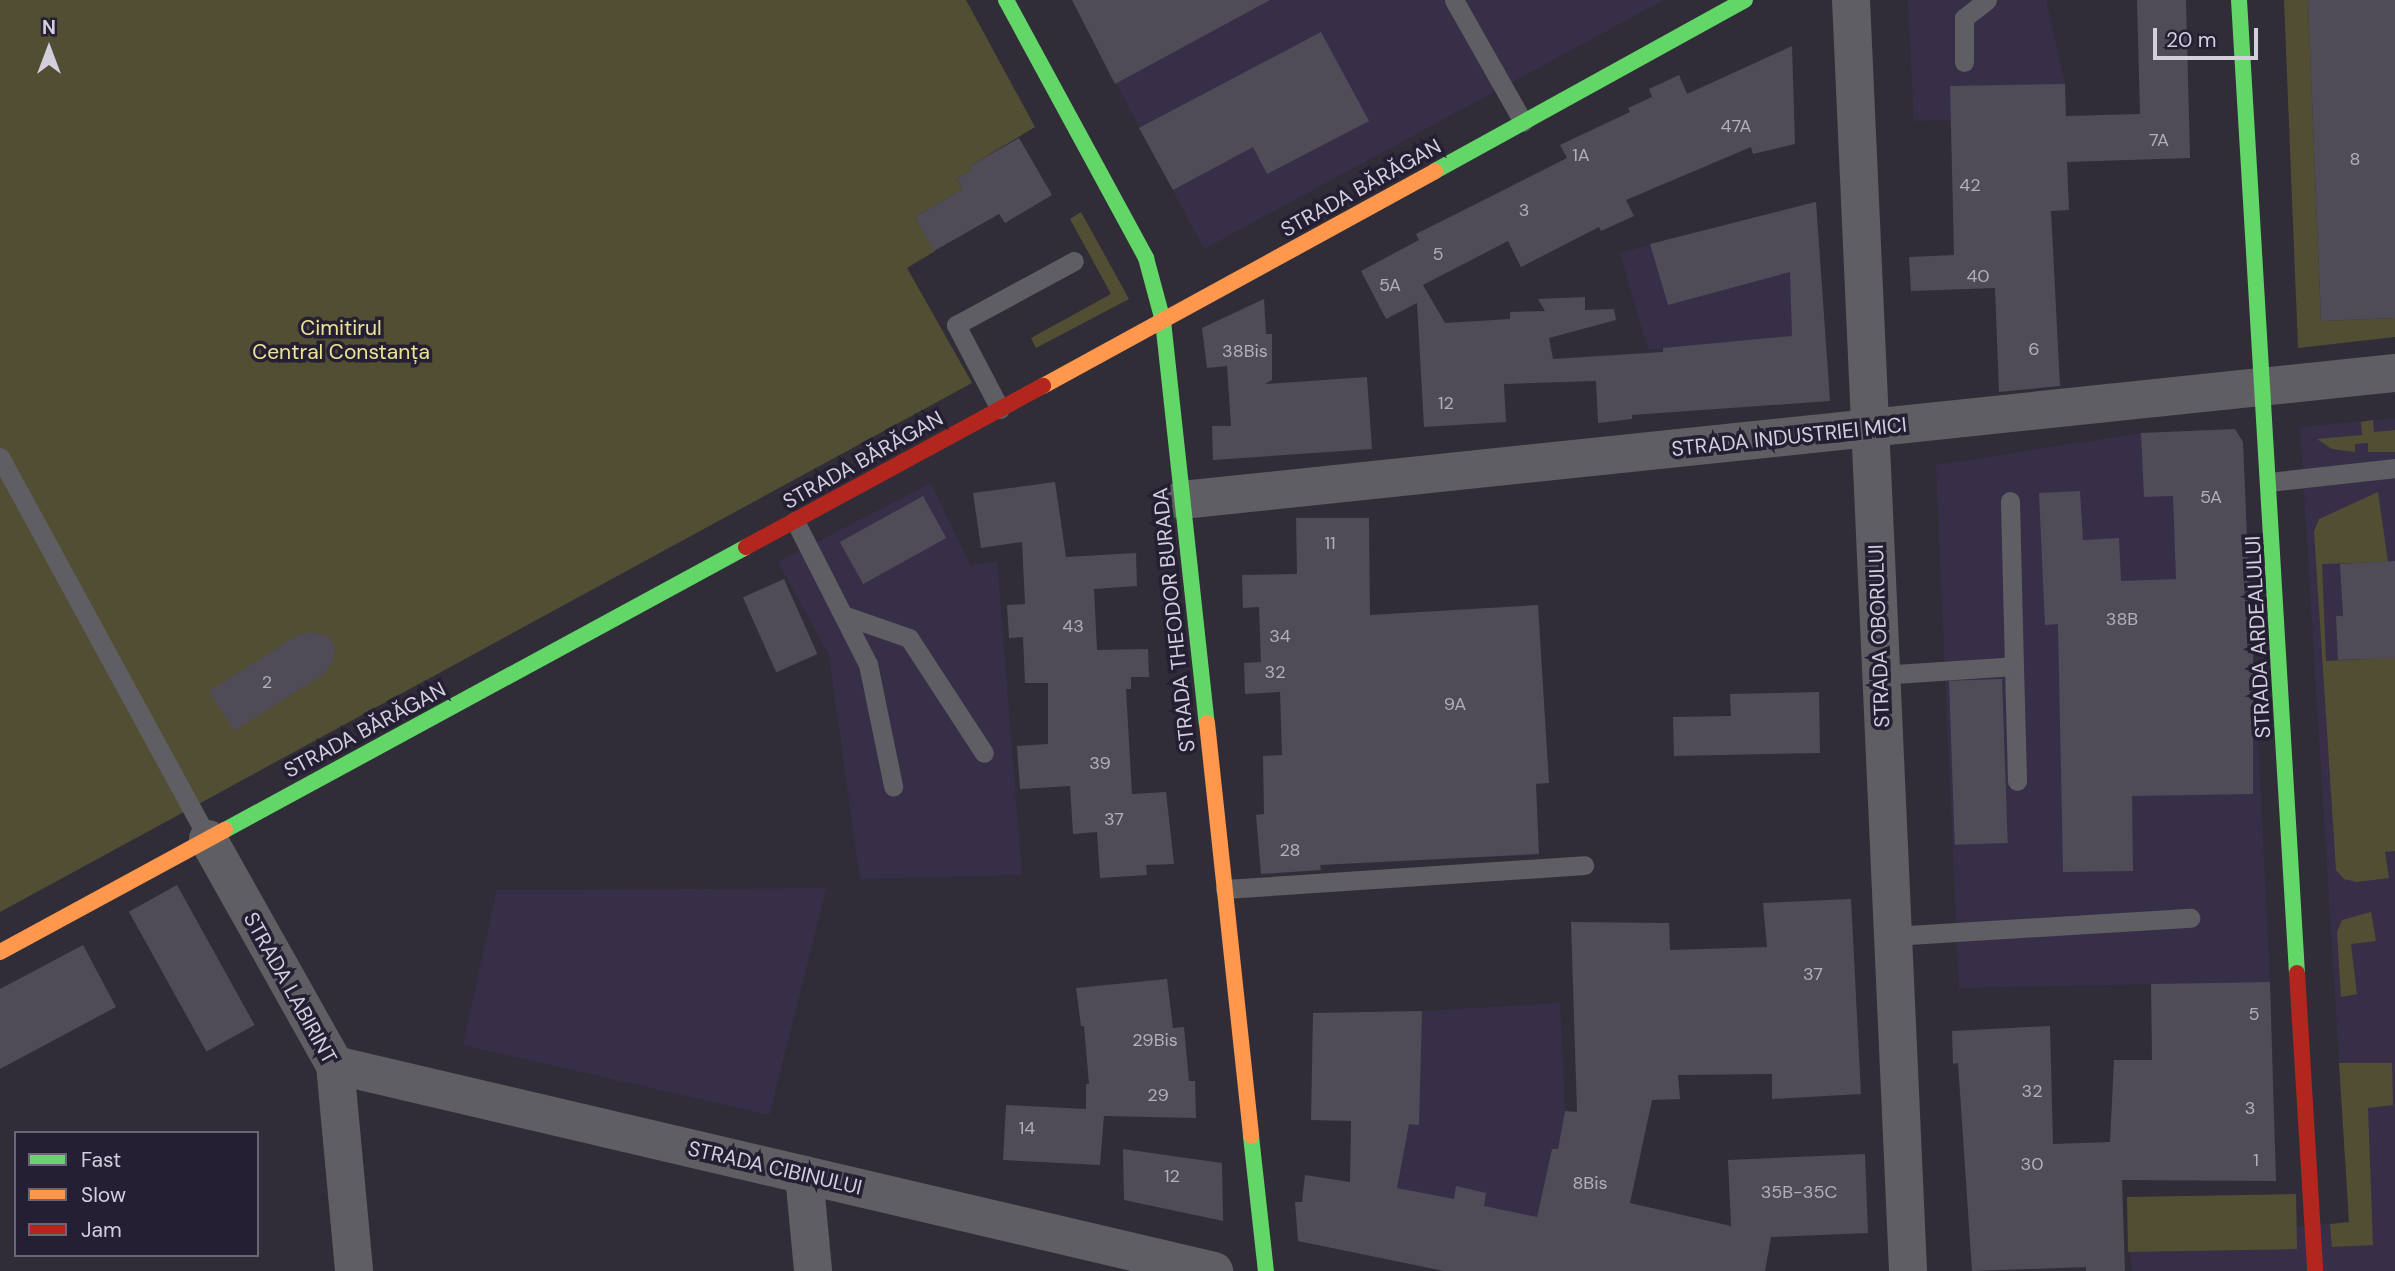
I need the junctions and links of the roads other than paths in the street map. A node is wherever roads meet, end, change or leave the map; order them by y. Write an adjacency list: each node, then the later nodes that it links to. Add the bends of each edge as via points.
1 (1006, 0): 11 (street, STRADA THEODOR BURADA, via 1146,258)
2 (1454, 0): 9 (lane)
3 (1745, 0): 7 (street, STRADA BĂRĂGAN)
4 (1850, 0): 15 (street, STRADA OBORULUI)
5 (1987, 0): 8 (lane, via 1964,18)
6 (2239, 0): 13 (street, STRADA ARDEALULUI)
7 (1720, 6): 9 (street, STRADA BĂRĂGAN)
8 (1964, 62)
9 (1523, 122): 11 (street, STRADA BĂRĂGAN)
10 (1074, 261): 14 (lane, via 956,325)
11 (1163, 321): 14 (street, STRADA BĂRĂGAN); 19 (street, STRADA THEODOR BURADA)
12 (2395, 373): 13 (street, STRADA INDUSTRIEI MICI)
13 (2263, 386): 15 (street, STRADA INDUSTRIEI MICI); 18 (street, STRADA ARDEALULUI)
14 (1000, 409): 21 (street, STRADA BĂRĂGAN)
15 (1871, 428): 19 (street, STRADA INDUSTRIEI MICI); 24 (street, STRADA OBORULUI)
16 (0, 457): 28 (lane)
17 (2395, 468): 18 (lane)
18 (2269, 482): 41 (street, STRADA ARDEALULUI)
19 (1182, 500): 30 (street, STRADA THEODOR BURADA)
20 (2010, 501): 23 (lane)
21 (795, 521): 22 (lane); 28 (street, STRADA BĂRĂGAN)
22 (843, 615): 25 (lane, via 909,638); 27 (lane, via 868,664)
23 (2014, 666): 24 (lane); 26 (lane)
24 (1880, 674): 32 (street, STRADA OBORULUI)
25 (984, 752)
26 (2017, 781)
27 (893, 786)
28 (208, 839): 33 (street, STRADA BĂRĂGAN); 34 (street, STRADA LABIRINT)
29 (1584, 865): 30 (lane)
30 (1225, 889): 39 (street, STRADA THEODOR BURADA)
31 (2190, 918): 32 (lane)
32 (1892, 936): 40 (street, STRADA OBORULUI)
33 (0, 952)
34 (335, 1065): 35 (street, STRADA CIBINULUI); 36 (street, STRADA LABIRINT)
35 (804, 1175): 37 (street); 38 (street, STRADA CIBINULUI)
36 (354, 1271)
37 (813, 1271)
38 (1214, 1271)
39 (1266, 1271)
40 (1908, 1271)
41 (2315, 1271)

